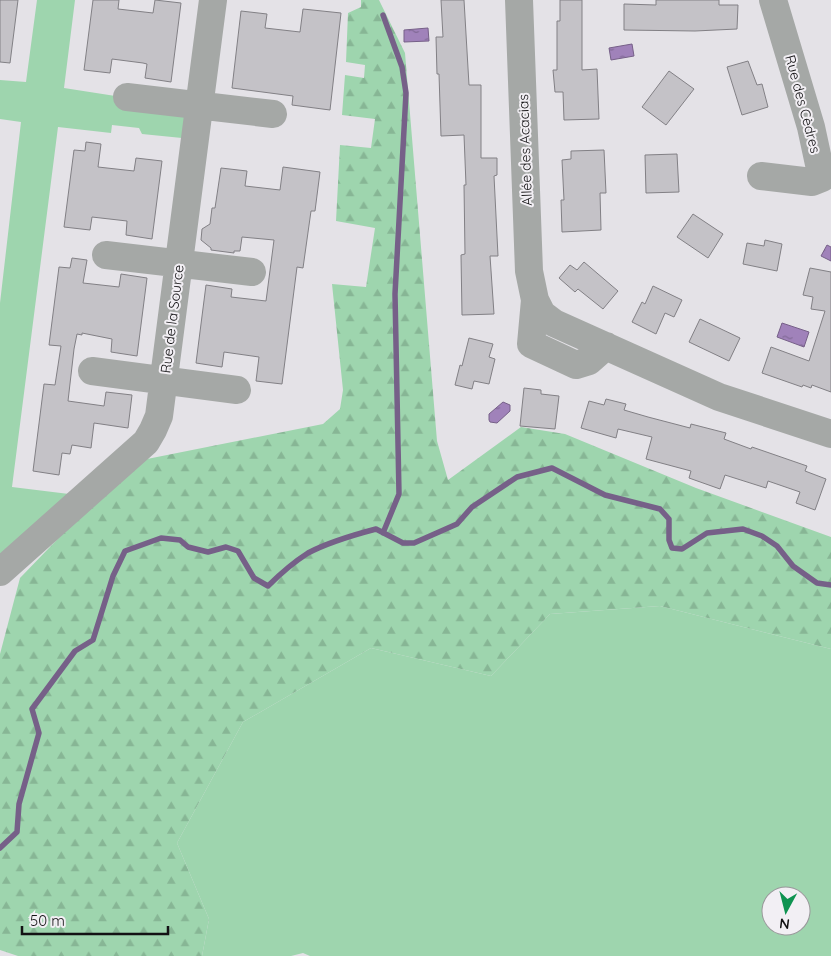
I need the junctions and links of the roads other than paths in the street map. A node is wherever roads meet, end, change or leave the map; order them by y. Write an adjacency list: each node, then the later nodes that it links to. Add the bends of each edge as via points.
1 (212, 0): 5 (street, Rue de la Source)
2 (519, 0): 14 (street, Allée des Acacias, via 529,270 535,300 542,314 554,323 719,397)
3 (773, 0): 7 (street, Rue des Cèdres, via 811,127 822,178 812,182)
4 (127, 97): 5 (street)
5 (198, 106): 6 (street); 9 (street, Rue de la Source)
6 (273, 114)
7 (761, 176)
8 (106, 255): 9 (street)
9 (179, 263): 10 (street); 12 (street, Rue de la Source)
10 (252, 272)
11 (92, 371): 12 (street)
12 (164, 381): 13 (street); 15 (street, Rue de la Source, via 159,416 146,442)
13 (237, 390)
14 (831, 434)
15 (0, 572)

